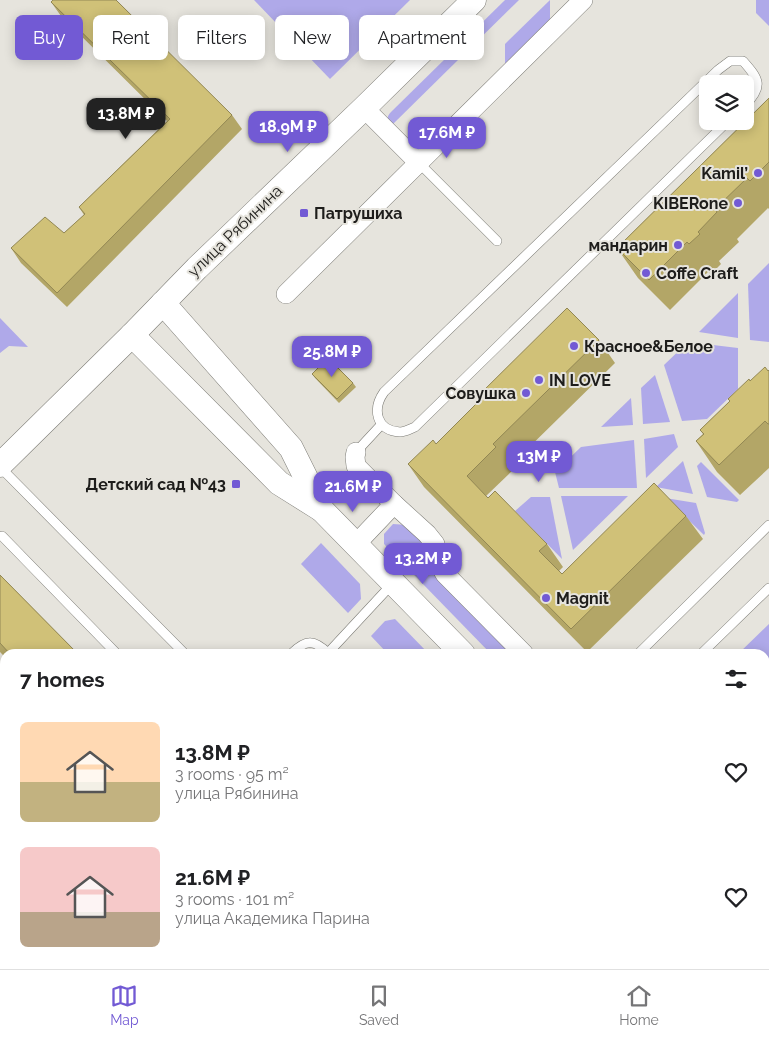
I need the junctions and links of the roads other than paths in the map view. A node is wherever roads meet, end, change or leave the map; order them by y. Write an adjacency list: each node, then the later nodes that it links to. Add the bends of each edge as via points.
1 (474, 0): 6 (street, улица Рябинина)
2 (583, 0): 8 (street)
3 (712, 75): 5 (lane, via 730,61 743,61 756,76)
4 (699, 88): 13 (lane, via 384,392 376,411)
5 (754, 93)
6 (364, 108): 8 (street); 11 (street, улица Рябинина)
7 (719, 130): 13 (lane, via 415,427 402,432)
8 (419, 163): 9 (lane); 10 (street)
9 (497, 241)
10 (286, 294)
11 (163, 303): 12 (street, улица Рябинина); 17 (street, via 291,448)
12 (132, 335): 15 (street, улица Рябинина); 17 (street, via 279,482)
13 (382, 425): 14 (lane)
14 (356, 452): 16 (street, via 356,466)
15 (0, 466): 24 (lane)
16 (394, 504): 20 (street); 29 (street, via 435,544 445,574)
17 (322, 510): 20 (street)
18 (769, 525): 30 (lane)
19 (2, 536): 23 (lane)
20 (356, 544): 21 (street)
21 (394, 582): 27 (lane); 28 (street)
22 (769, 588): 31 (lane)
23 (112, 649)
24 (180, 649)
25 (297, 649): 26 (lane, via 312,642)
26 (324, 649)
27 (333, 649)
28 (459, 649)
29 (519, 649)
30 (643, 649)
31 (706, 649)

